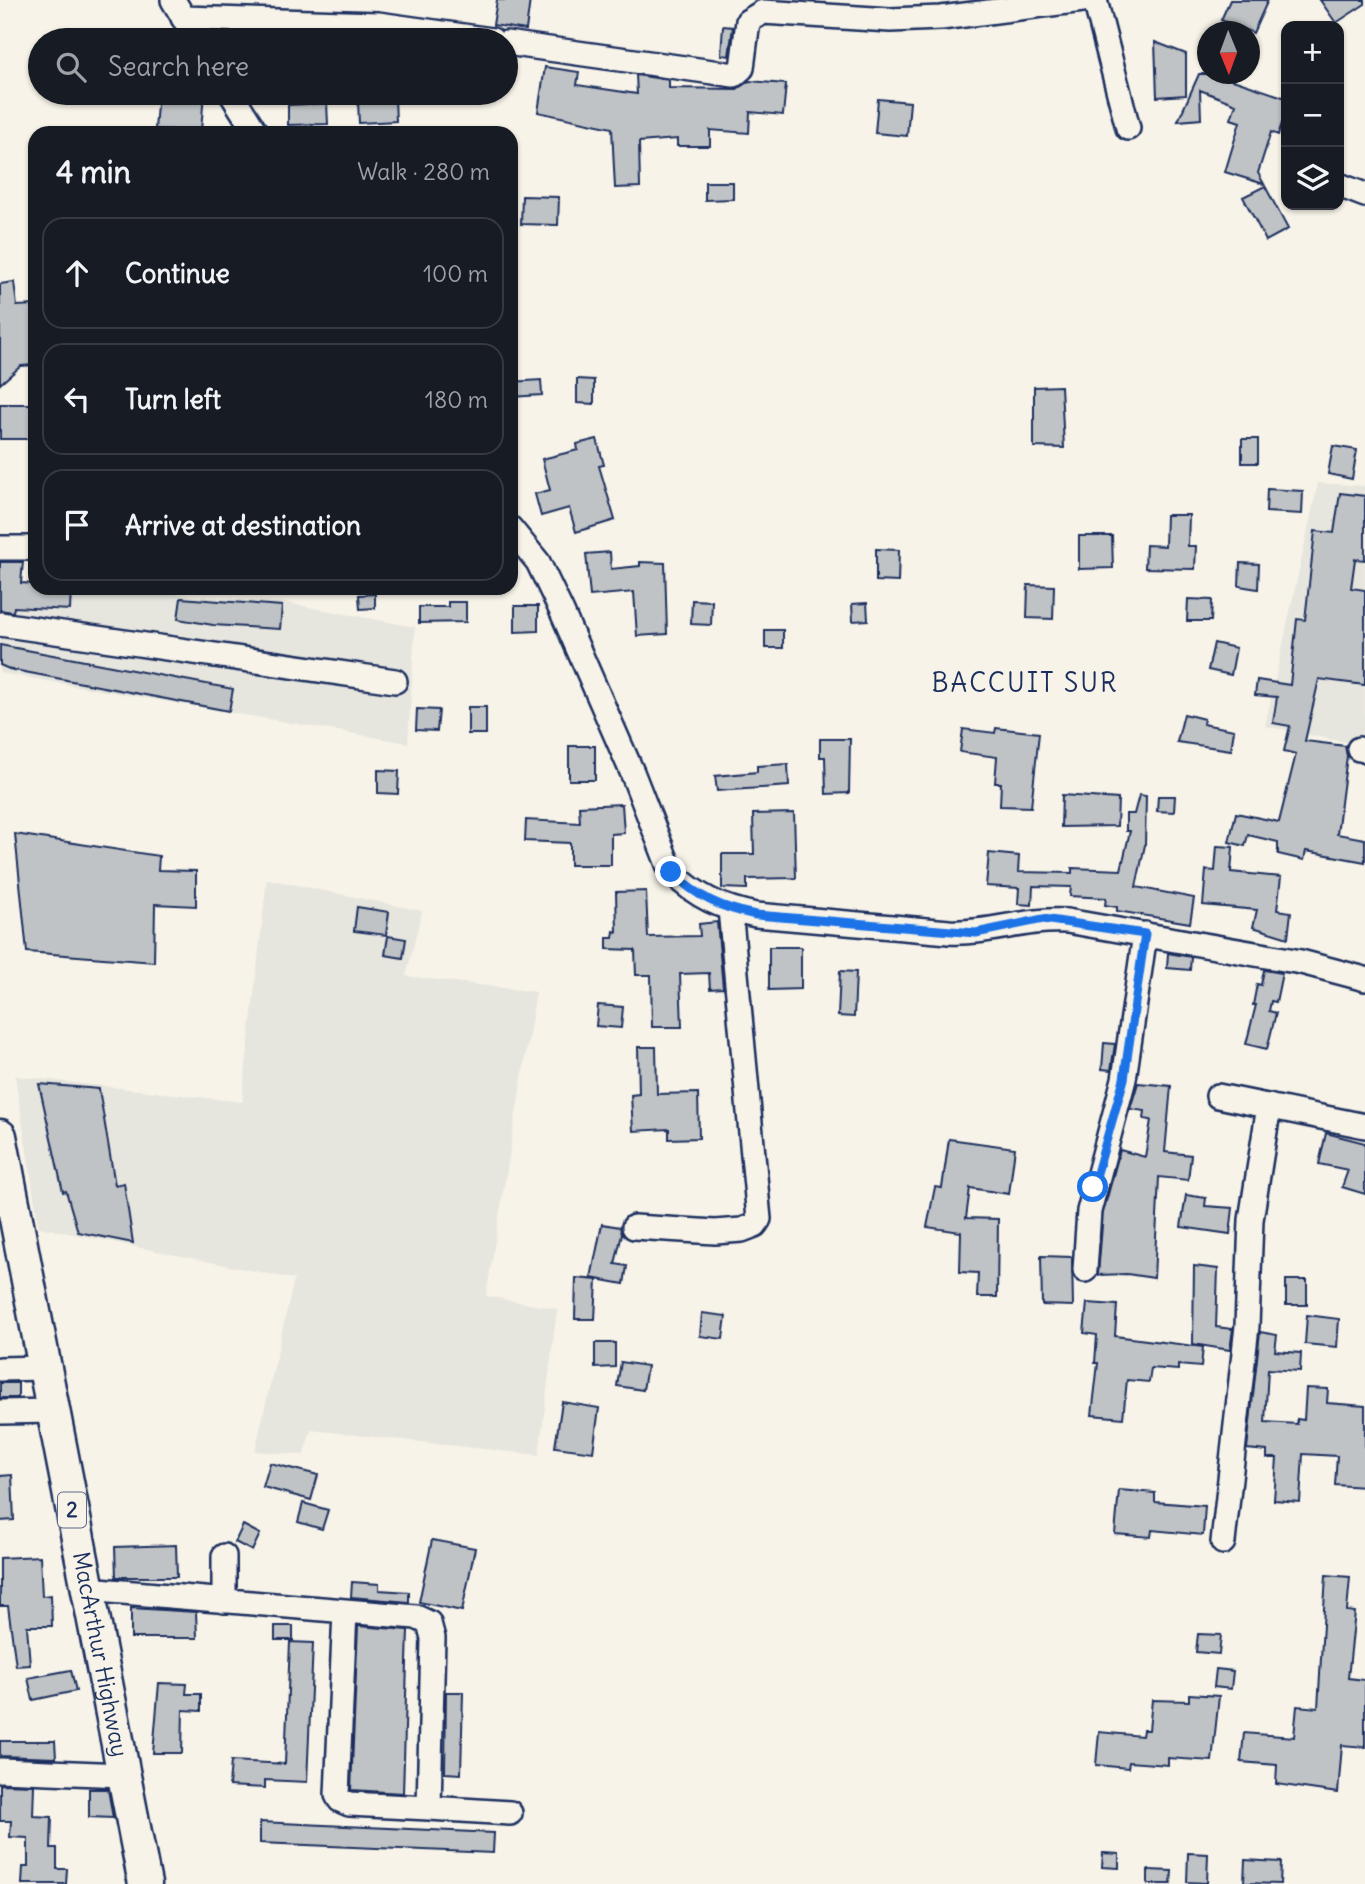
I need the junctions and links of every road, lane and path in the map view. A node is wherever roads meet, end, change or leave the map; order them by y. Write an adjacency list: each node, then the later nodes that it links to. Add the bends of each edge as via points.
1 (1083, 0): 6 (street, via 890,20 762,12 748,21 742,68 734,75)
2 (1095, 0): 9 (street)
3 (178, 9): 4 (street); 5 (street)
4 (190, 28)
5 (406, 28)
6 (518, 45)
7 (238, 105): 8 (street)
8 (251, 126)
9 (1128, 128)
10 (1344, 187): 11 (street)
11 (1365, 195)
12 (518, 538): 17 (street, via 538,562 562,612 671,872 692,892)
13 (0, 548): 14 (street)
14 (28, 548)
15 (0, 624): 16 (street)
16 (395, 681)
17 (730, 909): 18 (street, via 949,932 976,933 1043,919); 24 (street, via 759,1219 755,1226 733,1231)
18 (1145, 934): 19 (street, via 1301,962); 25 (street, via 1122,1092 1091,1199)
19 (1365, 979)
20 (1218, 1096): 21 (street)
21 (1269, 1106): 22 (street); 30 (street, via 1251,1220 1247,1326)
22 (1365, 1126)
23 (0, 1136): 26 (highway, MacArthur Highway / 2)
24 (634, 1227)
25 (1085, 1270)
26 (44, 1368): 27 (street); 28 (highway, MacArthur Highway / 2)
27 (0, 1369)
28 (52, 1411): 29 (street); 32 (highway, MacArthur Highway / 2)
29 (0, 1412)
30 (1223, 1542)
31 (224, 1556): 33 (street)
32 (88, 1588): 33 (street); 36 (highway, MacArthur Highway / 2)
33 (224, 1601): 34 (street)
34 (345, 1611): 37 (street, via 416,1617 432,1629); 37 (street, via 337,1795 349,1804)
35 (0, 1770): 36 (street)
36 (123, 1775): 39 (highway, MacArthur Highway / 2)
37 (429, 1808): 38 (street)
38 (510, 1813)
39 (145, 1884)

